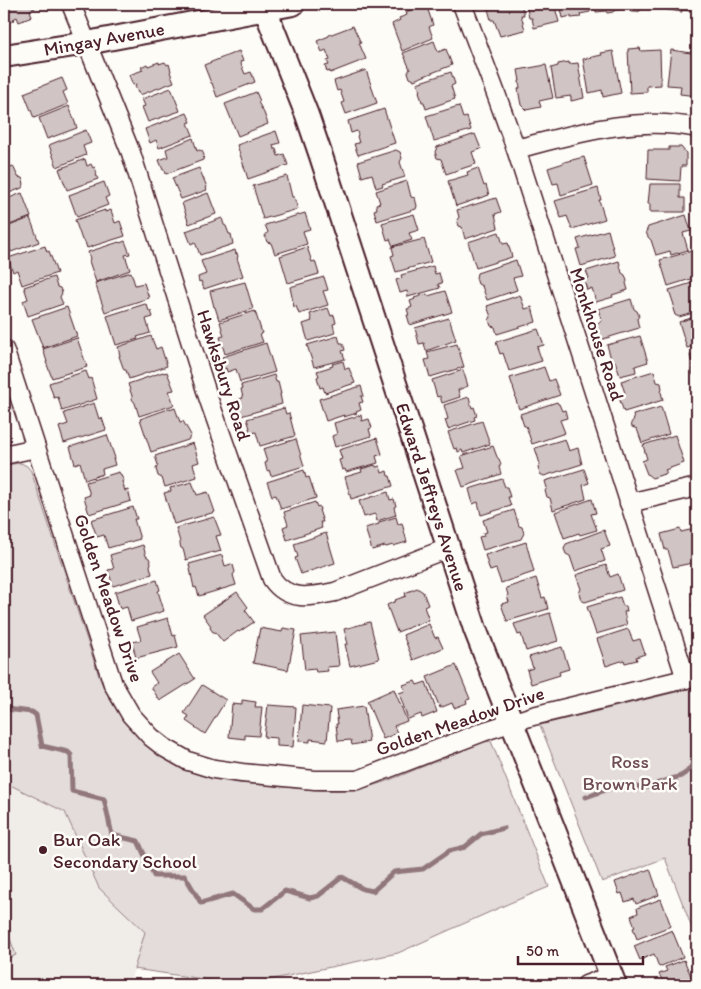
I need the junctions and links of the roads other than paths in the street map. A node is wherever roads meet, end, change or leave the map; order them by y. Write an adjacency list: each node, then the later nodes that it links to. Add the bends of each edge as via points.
1 (71, 4): 5 (street, Hawksbury Road)
2 (293, 4): 4 (street, Mingay Avenue)
3 (462, 4): 8 (street, Monkhouse Road)
4 (264, 7): 5 (street, Mingay Avenue); 14 (street, Edward Jeffreys Avenue, via 321,156)
5 (87, 44): 6 (street, Mingay Avenue); 14 (street, Hawksbury Road, via 131,154 209,400 272,580 278,588 298,596 327,594)
6 (4, 56)
7 (697, 128): 8 (street, via 647,123 624,125)
8 (516, 149): 13 (street, Monkhouse Road)
9 (4, 349): 10 (street, Golden Meadow Drive)
10 (36, 448): 11 (street); 16 (street, Golden Meadow Drive, via 113,684 131,715 165,748 188,761 214,769 314,780 358,780)
11 (4, 455)
12 (697, 487): 13 (street)
13 (629, 503): 15 (street, Monkhouse Road)
14 (448, 548): 16 (street, Edward Jeffreys Avenue)
15 (692, 678): 16 (street, Golden Meadow Drive)
16 (511, 723): 17 (street, Edward Jeffreys Avenue)
17 (613, 980): 18 (street)
18 (586, 985)

